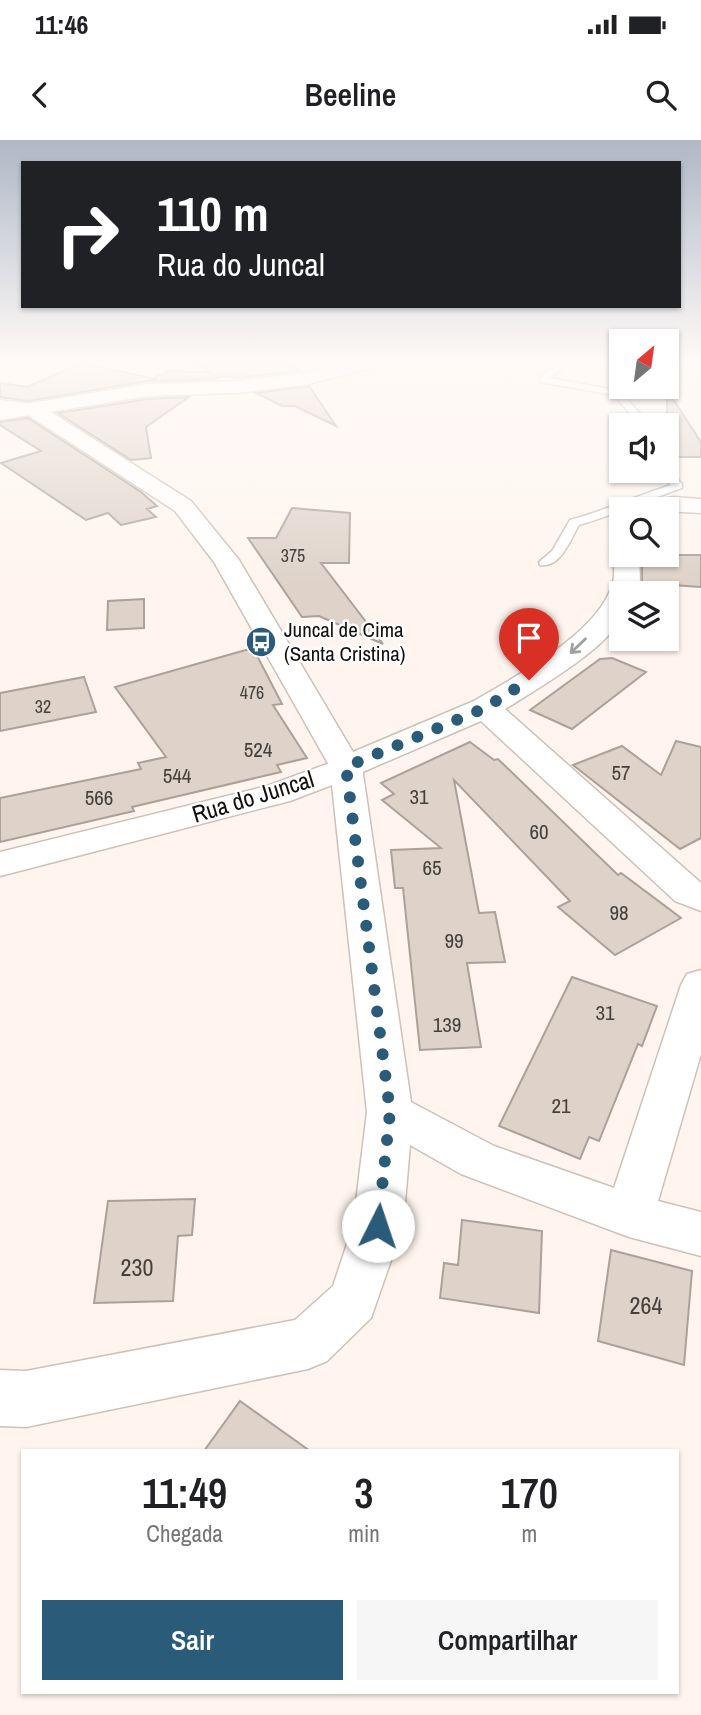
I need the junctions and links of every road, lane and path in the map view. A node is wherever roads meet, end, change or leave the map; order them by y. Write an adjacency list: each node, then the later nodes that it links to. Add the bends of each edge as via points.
1 (74, 436): 8 (street, via 183,506 226,561)
2 (675, 483): 5 (lane, via 678,486 574,523)
3 (679, 505): 4 (street)
4 (701, 506)
5 (545, 562)
6 (609, 614): 7 (street, Rua do Juncal, one-way to 7, via 573,652)
7 (485, 708): 8 (street, Rua do Juncal); 10 (street, via 688,892)
8 (346, 767): 9 (street, Rua do Juncal, via 278,794); 12 (street)
9 (0, 864)
10 (701, 898)
11 (701, 985): 13 (street)
12 (390, 1112): 13 (street, via 478,1160); 15 (street, via 378,1226 353,1301 308,1343 26,1399)
13 (629, 1215): 14 (street)
14 (701, 1234)
15 (0, 1398)

